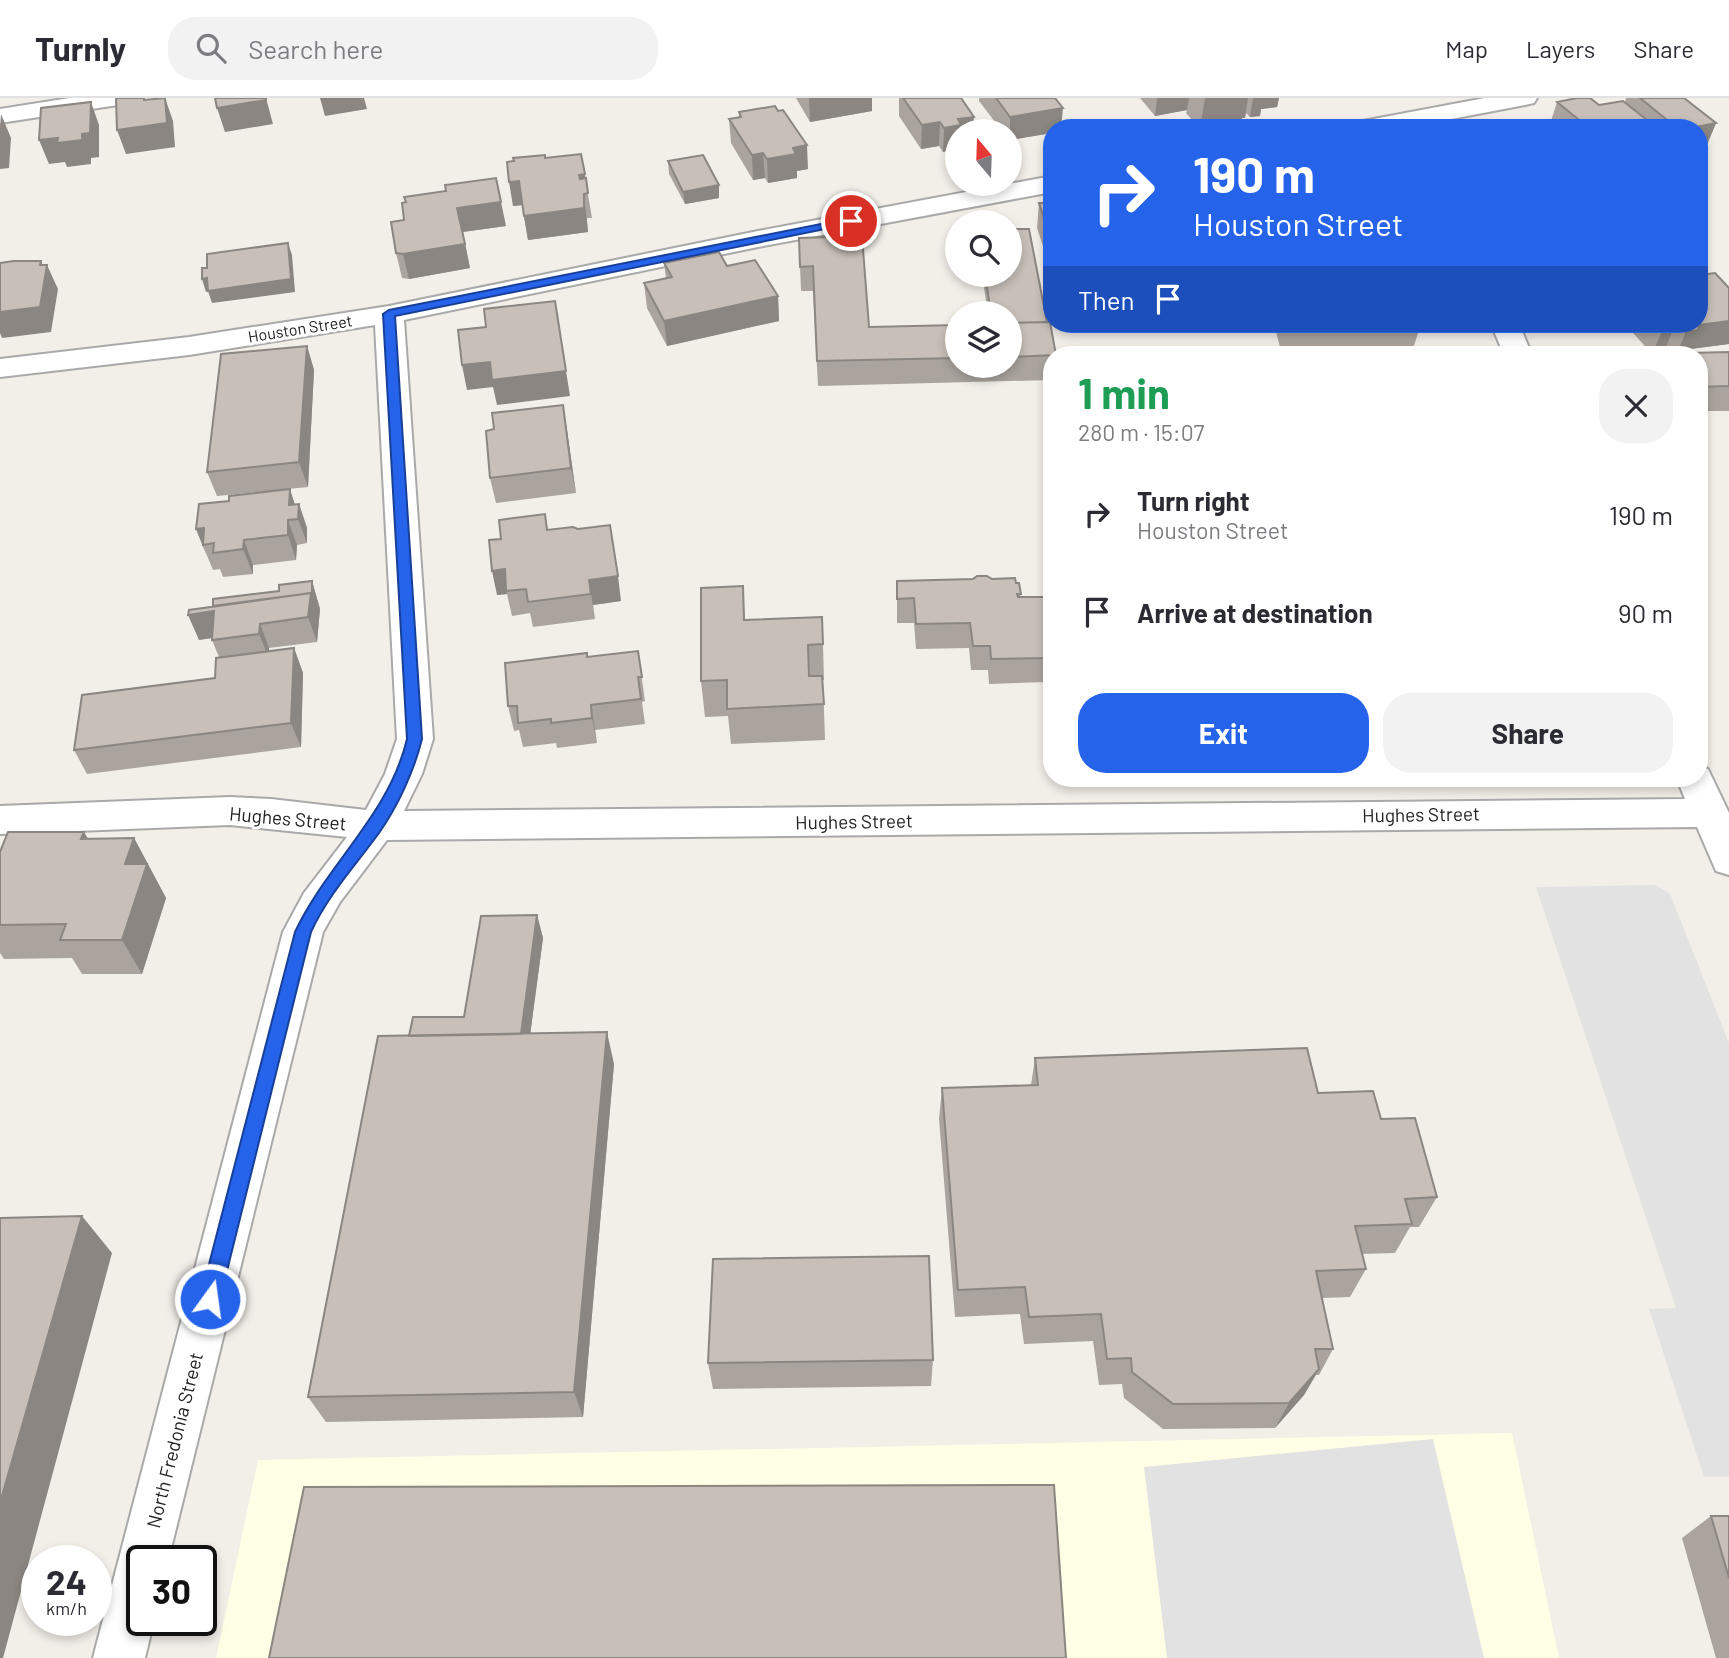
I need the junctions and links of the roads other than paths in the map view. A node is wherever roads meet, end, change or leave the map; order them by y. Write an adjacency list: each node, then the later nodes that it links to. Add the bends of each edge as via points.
1 (118, 98): 4 (street)
2 (1394, 98): 6 (street)
3 (1525, 98): 7 (street)
4 (46, 104): 5 (street)
5 (0, 116)
6 (1412, 119)
7 (1433, 119)
8 (1043, 186): 9 (street, Houston Street)
9 (389, 314): 10 (street, Houston Street, via 203,344); 14 (street, North Fredonia Street, via 415,739 409,763)
10 (0, 368)
11 (1699, 787): 12 (street)
12 (1710, 813): 14 (street, Hughes Street); 15 (street)
13 (0, 820): 14 (street, Hughes Street, via 230,811)
14 (376, 826): 16 (street, North Fredonia Street, via 316,904 303,932)
15 (1729, 860)
16 (147, 1545)
17 (126, 1630): 18 (street)
18 (119, 1658)

